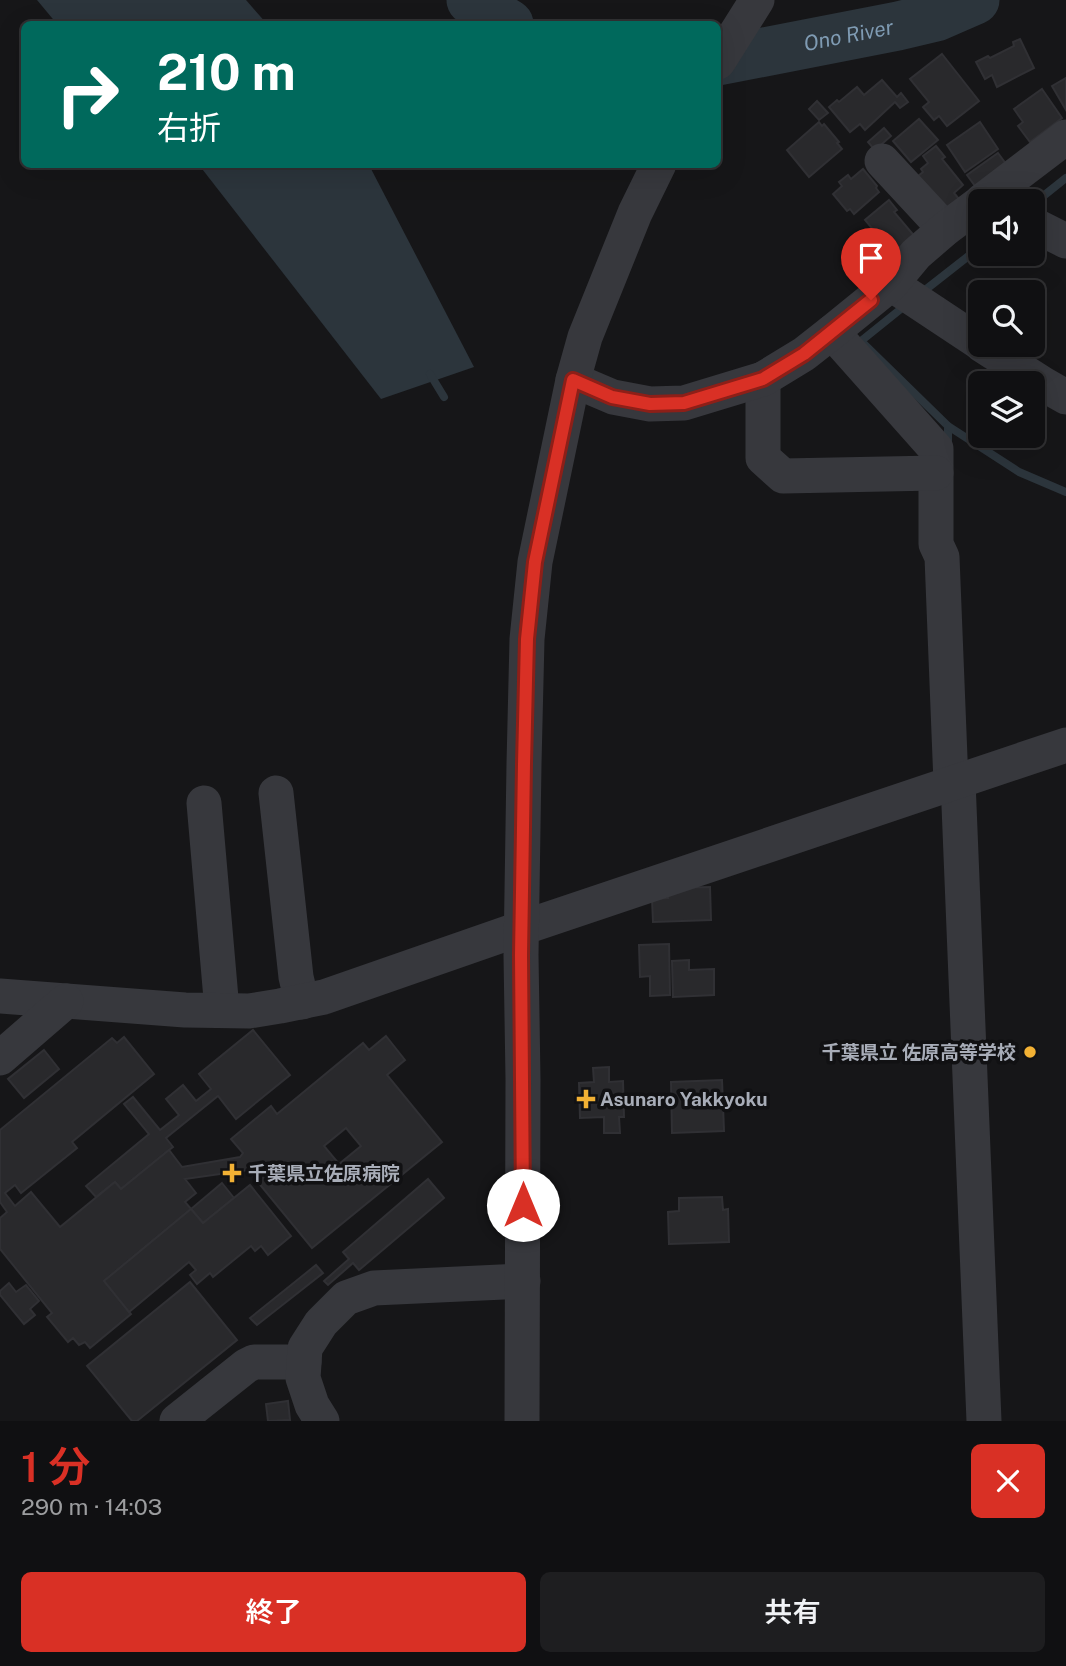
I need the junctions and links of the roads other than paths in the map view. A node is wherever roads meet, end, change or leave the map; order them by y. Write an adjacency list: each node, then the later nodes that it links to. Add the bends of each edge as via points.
1 (754, 5): 2 (street)
2 (721, 57)
3 (1066, 136): 6 (street)
4 (882, 161): 8 (street)
5 (657, 168): 16 (street, via 601,294)
6 (998, 189)
7 (968, 212): 8 (street)
8 (945, 229): 11 (street)
9 (1045, 231): 10 (street)
10 (1066, 242)
11 (891, 284): 12 (street); 13 (street)
12 (832, 332): 15 (street); 18 (street, via 936,449)
13 (968, 335)
14 (1001, 357): 17 (street)
15 (763, 379): 16 (street, via 684,403 650,404 612,397); 18 (street, via 763,458 783,476)
16 (573, 380): 23 (street, via 535,562 527,639)
17 (1066, 397)
18 (936, 473): 20 (street, via 936,544 942,557)
19 (1066, 745): 20 (street)
20 (959, 780): 23 (street); 34 (street)
21 (276, 793): 26 (street)
22 (204, 803): 27 (street)
23 (522, 928): 26 (street); 29 (street)
24 (0, 996): 25 (street)
25 (66, 1001): 27 (street); 28 (street)
26 (302, 1002): 27 (street, via 249,1011)
27 (222, 1010)
28 (0, 1058)
29 (523, 1281): 30 (street, via 374,1288 346,1298 321,1323 305,1348); 33 (street)
30 (304, 1362): 31 (street, via 254,1362); 32 (street, via 303,1378)
31 (177, 1421)
32 (322, 1421)
33 (523, 1421)
34 (984, 1421)

